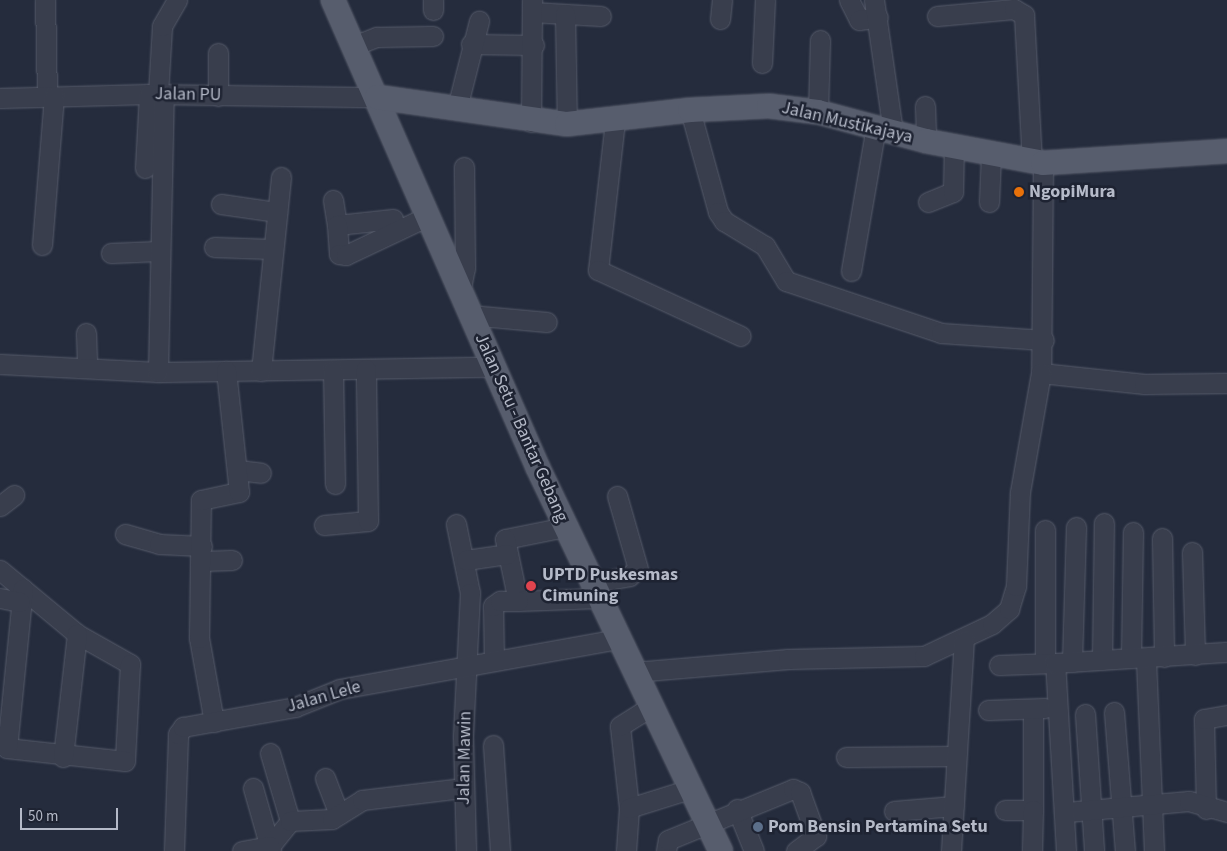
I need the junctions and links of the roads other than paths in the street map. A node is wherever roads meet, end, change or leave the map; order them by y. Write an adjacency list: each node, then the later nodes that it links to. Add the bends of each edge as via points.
1 (45, 0): 22 (street)
2 (177, 0): 21 (street, via 162,26)
3 (334, 0): 18 (main road, Jalan Setu - Bantar Gebang)
4 (722, 0): 12 (street)
5 (765, 0): 20 (street)
6 (849, 0): 8 (street, via 859,20)
7 (532, 6): 9 (street); 17 (street)
8 (876, 9): 33 (street)
9 (565, 14): 10 (street); 32 (street)
10 (601, 16)
11 (937, 16): 38 (street, via 1014,9 1024,15)
12 (720, 19)
13 (479, 21): 16 (street)
14 (434, 36): 18 (street, via 377,37)
15 (820, 40): 29 (street)
16 (471, 44): 17 (street); 27 (street)
17 (534, 45): 31 (street)
18 (353, 46): 24 (main road, Jalan Setu - Bantar Gebang)
19 (218, 53): 23 (street)
20 (762, 63)
21 (157, 94): 22 (street, Jalan PU); 23 (street, Jalan PU); 40 (street); 52 (street)
22 (51, 96): 25 (street, Jalan PU); 50 (street)
23 (218, 96): 24 (street, Jalan PU)
24 (377, 97): 27 (main road, Jalan Mustikajaya); 47 (main road, Jalan Setu - Bantar Gebang)
25 (0, 98)
26 (925, 106): 34 (street)
27 (457, 108): 31 (main road, Jalan Mustikajaya)
28 (690, 110): 29 (main road, Jalan Mustikajaya, via 770,106); 30 (main road, Jalan Mustikajaya); 61 (street, via 720,217 765,246 786,281 940,333)
29 (818, 112): 33 (main road, Jalan Mustikajaya)
30 (615, 121): 32 (main road, Jalan Mustikajaya); 60 (street, via 598,270)
31 (531, 122): 32 (main road, Jalan Mustikajaya)
32 (567, 124)
33 (884, 130): 34 (main road, Jalan Mustikajaya); 55 (street)
34 (926, 140): 35 (main road, Jalan Mustikajaya)
35 (954, 146): 37 (main road, Jalan Mustikajaya); 43 (street, via 953,192)
36 (1227, 151): 38 (main road, Jalan Mustikajaya)
37 (991, 154): 38 (main road, Jalan Mustikajaya); 44 (street)
38 (1037, 162): 61 (street)
39 (464, 167): 56 (street, via 465,268)
40 (145, 168)
41 (281, 177): 46 (street)
42 (333, 200): 49 (street)
43 (928, 202)
44 (989, 202)
45 (221, 204): 46 (street)
46 (277, 212): 53 (street)
47 (426, 217): 49 (street, via 342,256); 56 (main road, Jalan Setu - Bantar Gebang)
48 (393, 219): 49 (street)
49 (337, 225)
50 (42, 246)
51 (214, 247): 53 (street)
52 (159, 250): 54 (street); 69 (street)
53 (272, 250): 68 (street)
54 (111, 253)
55 (851, 271)
56 (460, 293): 57 (main road, Jalan Setu - Bantar Gebang)
57 (470, 315): 58 (street); 63 (main road, Jalan Setu - Bantar Gebang)
58 (547, 322)
59 (86, 333): 64 (street)
60 (742, 336)
61 (1044, 340): 70 (street)
62 (0, 364): 64 (street)
63 (493, 367): 65 (street); 79 (main road, Jalan Setu - Bantar Gebang)
64 (87, 368): 69 (street)
65 (366, 369): 66 (street); 78 (street, via 368,521)
66 (333, 370): 68 (street); 74 (street)
67 (226, 371): 68 (street); 69 (street); 72 (street)
68 (261, 371)
69 (158, 372)
70 (1041, 373): 71 (street, via 1144,384); 97 (street, via 1020,492 1013,601 1003,616)
71 (1227, 383)
72 (238, 470): 73 (street); 86 (street, via 238,494 201,500)
73 (261, 473)
74 (335, 484)
75 (617, 496): 91 (street, via 638,569)
76 (1104, 523): 101 (street)
77 (456, 524): 89 (street, Jalan Mawin)
78 (324, 526)
79 (565, 527): 87 (street, via 508,536 504,542); 91 (main road, Jalan Setu - Bantar Gebang)
80 (1076, 527): 103 (street)
81 (1045, 530): 103 (street)
82 (1133, 532): 100 (street)
83 (126, 534): 86 (street)
84 (1162, 538): 100 (street)
85 (1192, 552): 99 (street)
86 (202, 553): 88 (street); 115 (street, via 199,638)
87 (507, 554): 89 (street); 94 (street)
88 (232, 560)
89 (466, 560): 104 (street, Jalan Mawin)
90 (0, 570): 92 (street)
91 (595, 591): 94 (street); 96 (main road, Jalan Setu - Bantar Gebang)
92 (21, 595): 93 (street); 95 (street); 107 (street)
93 (0, 598)
94 (518, 601): 102 (street, via 500,601 493,606)
95 (76, 634): 118 (street); 118 (street, via 130,664 125,761)
96 (618, 639): 102 (street, Jalan Lele); 106 (main road, Jalan Setu - Bantar Gebang)
97 (964, 640): 106 (street, via 924,656 788,658); 119 (street)
98 (1227, 652): 99 (street)
99 (1195, 656): 100 (street)
100 (1147, 658): 101 (street); 125 (street)
101 (1102, 660): 103 (street)
102 (494, 661): 104 (street, Jalan Lele)
103 (1058, 663): 105 (street); 108 (street)
104 (469, 665): 115 (street, Jalan Lele, via 340,689 295,706); 123 (street, Jalan Mawin)
105 (999, 665)
106 (634, 672): 109 (main road, Jalan Setu - Bantar Gebang)
107 (5, 674): 118 (street, via 7,748)
108 (1058, 706): 110 (street); 135 (street)
109 (651, 707): 124 (main road, Jalan Setu - Bantar Gebang); 129 (street, via 620,726)
110 (1033, 709): 111 (street); 133 (street)
111 (988, 710)
112 (1114, 712): 127 (street)
113 (1085, 714): 128 (street)
114 (1227, 715): 131 (street, via 1204,719)
115 (214, 722): 141 (street, Jalan Lele, via 183,727 178,734)
116 (492, 745): 144 (street)
117 (270, 753): 138 (street)
118 (63, 756)
119 (956, 756): 120 (street); 126 (street)
120 (846, 757)
121 (325, 778): 137 (street)
122 (253, 788): 140 (street)
123 (463, 788): 137 (street, via 362,800); 143 (street, Jalan Mawin)
124 (693, 788): 129 (street); 139 (main road, Jalan Setu - Bantar Gebang)
125 (1153, 804): 127 (street); 131 (street, via 1188,801); 155 (street)
126 (954, 806): 134 (street); 150 (street)
127 (1123, 806): 128 (street); 154 (street)
128 (1094, 807): 135 (street); 153 (street)
129 (629, 808): 145 (street)
130 (737, 809): 139 (street); 148 (street); 149 (street, via 788,790 800,792 816,836)
131 (1206, 809): 136 (street)
132 (1005, 810): 133 (street)
133 (1033, 810): 151 (street)
134 (894, 811)
135 (1067, 812): 152 (street)
136 (1227, 812)
137 (339, 814): 138 (street, via 332,819)
138 (290, 821): 140 (street)
139 (709, 822): 146 (street, via 668,840); 147 (main road, Jalan Setu - Bantar Gebang)
140 (270, 848): 142 (street)
141 (174, 851)
142 (242, 851)
143 (466, 851)
144 (500, 851)
145 (626, 851)
146 (666, 851)
147 (721, 851)
148 (754, 851)
149 (796, 851)
150 (951, 851)
151 (1032, 851)
152 (1066, 851)
153 (1094, 851)
154 (1125, 851)
155 (1154, 851)

